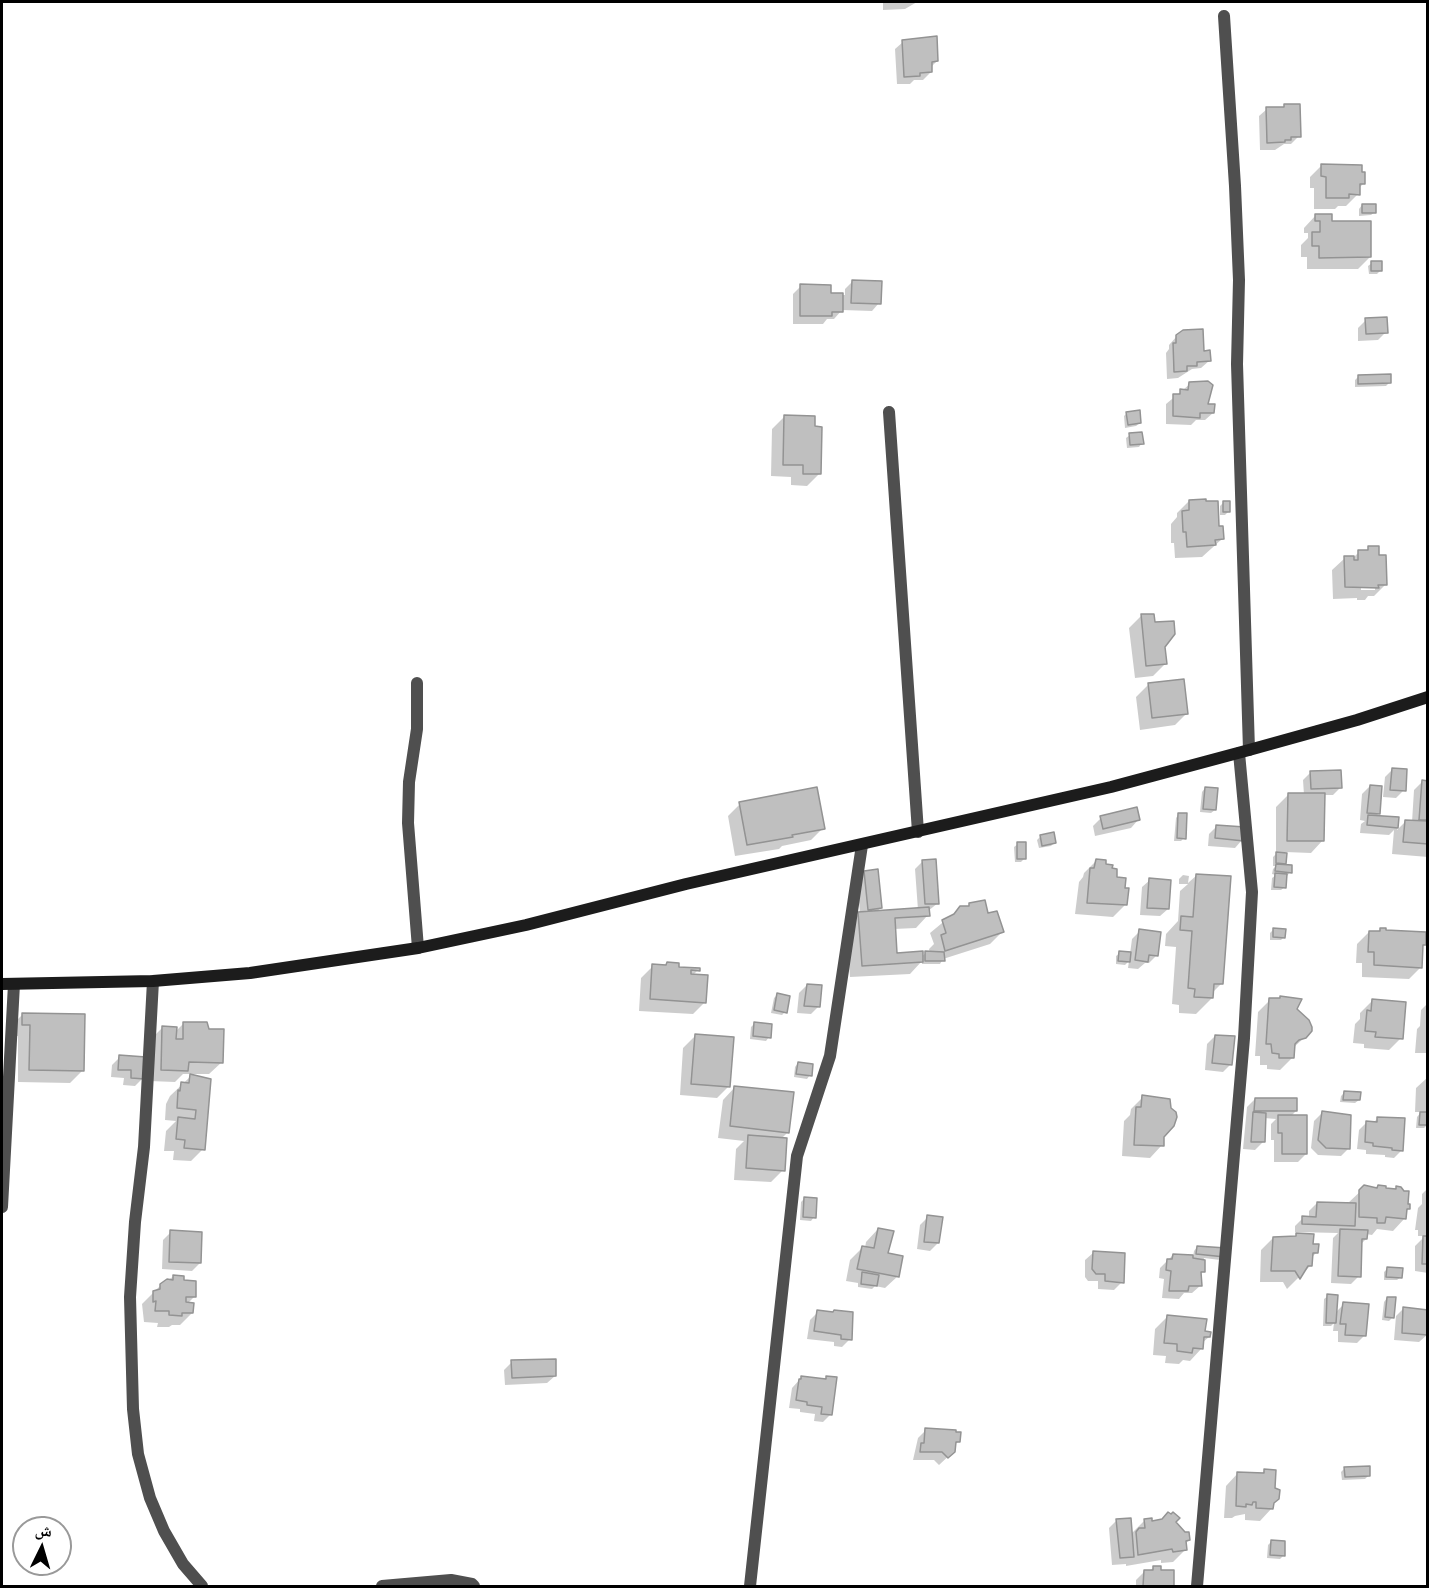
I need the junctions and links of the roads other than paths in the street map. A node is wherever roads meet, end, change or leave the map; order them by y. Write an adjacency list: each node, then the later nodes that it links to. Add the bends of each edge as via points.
1 (1224, 16): 5 (street, via 1239,280)
2 (889, 412): 6 (street)
3 (417, 683): 8 (street, via 408,823)
4 (1428, 697): 5 (street)
5 (1244, 752): 6 (street); 16 (street, via 1252,892 1244,1038)
6 (918, 832): 7 (street)
7 (862, 845): 8 (street); 15 (street, via 830,1056 797,1156)
8 (418, 948): 9 (street, via 250,973)
9 (153, 981): 10 (street); 12 (street, via 144,1147 130,1297 133,1408 138,1454 150,1498 164,1531)
10 (8, 984): 11 (street)
11 (2, 1208)
12 (201, 1587)
13 (382, 1587): 14 (street, via 451,1580)
14 (474, 1587)
15 (750, 1587)
16 (1197, 1587)

